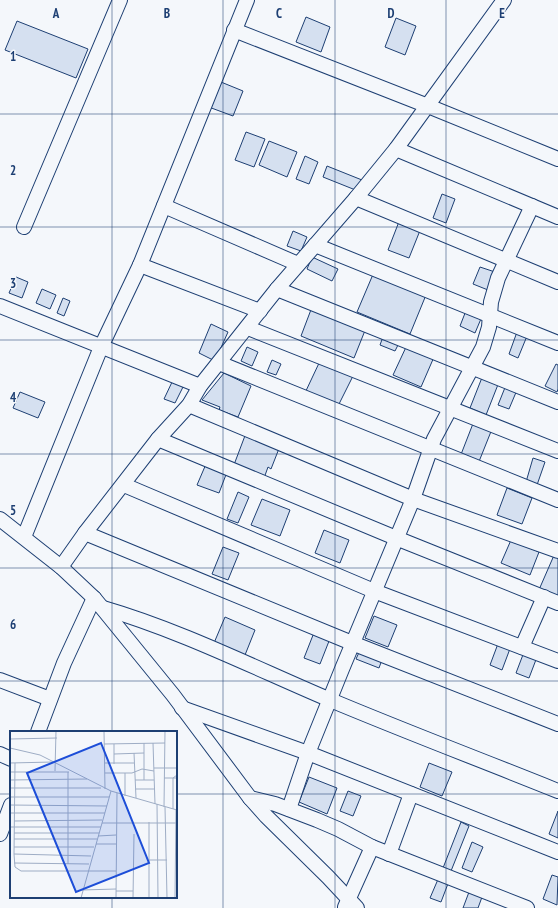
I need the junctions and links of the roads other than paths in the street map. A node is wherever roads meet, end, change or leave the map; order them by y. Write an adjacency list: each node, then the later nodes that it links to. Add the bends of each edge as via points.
1 (120, 0): 12 (street)
2 (247, 0): 4 (street)
3 (504, 0): 5 (street)
4 (234, 30): 5 (street); 9 (street)
5 (428, 106): 6 (street); 7 (street)
6 (396, 148): 8 (street); 10 (street)
7 (558, 158)
8 (356, 198): 13 (street); 14 (street)
9 (164, 206): 15 (street); 16 (street)
10 (532, 206): 11 (street); 14 (street)
11 (558, 217)
12 (24, 227)
13 (315, 245): 15 (street); 21 (street)
14 (506, 261): 17 (street); 21 (street, via 494,290)
15 (298, 264): 18 (street)
16 (140, 265): 20 (street); 24 (street)
17 (558, 282)
18 (277, 289): 20 (street); 26 (street)
19 (0, 306): 24 (street)
20 (260, 311): 22 (street)
21 (490, 316): 23 (street); 26 (street, via 483,347)
22 (248, 328): 25 (street); 30 (street)
23 (558, 343)
24 (102, 347): 27 (street); 39 (street)
25 (219, 363): 27 (street); 32 (street)
26 (473, 367): 28 (street); 30 (street)
27 (200, 386): 29 (street)
28 (558, 402)
29 (189, 405): 31 (street); 35 (street)
30 (450, 408): 32 (street); 33 (street)
31 (158, 439): 34 (street); 40 (street)
32 (430, 448): 35 (street); 36 (street)
33 (558, 451)
34 (124, 485): 38 (street); 43 (street)
35 (413, 499): 40 (street); 41 (street)
36 (558, 500)
37 (0, 519): 39 (street)
38 (85, 533): 42 (street); 47 (street)
39 (24, 537): 42 (street)
40 (396, 538): 43 (street); 44 (street)
41 (558, 551)
42 (61, 567): 45 (street)
43 (374, 590): 47 (street); 48 (street)
44 (544, 597): 46 (street); 48 (street)
45 (99, 603): 51 (street, via 64,664); 52 (street); 53 (street)
46 (558, 603)
47 (352, 643): 52 (street); 54 (street)
48 (522, 647): 49 (street)
49 (558, 661)
50 (0, 680): 51 (street)
51 (50, 699): 55 (street)
52 (330, 700): 56 (street); 59 (street)
53 (182, 708): 56 (street); 61 (street)
54 (558, 724)
55 (38, 731)
56 (308, 753): 60 (street); 63 (street)
57 (0, 754): 58 (street)
58 (10, 759)
59 (558, 791)
60 (411, 794): 66 (street); 67 (street)
61 (250, 798): 63 (street); 68 (street)
62 (10, 808): 64 (street)
63 (289, 809): 65 (street, via 338,829)
64 (0, 834)
65 (372, 847): 67 (street); 68 (street)
66 (558, 852)
67 (389, 854): 69 (street)
68 (350, 905)
69 (527, 908)

